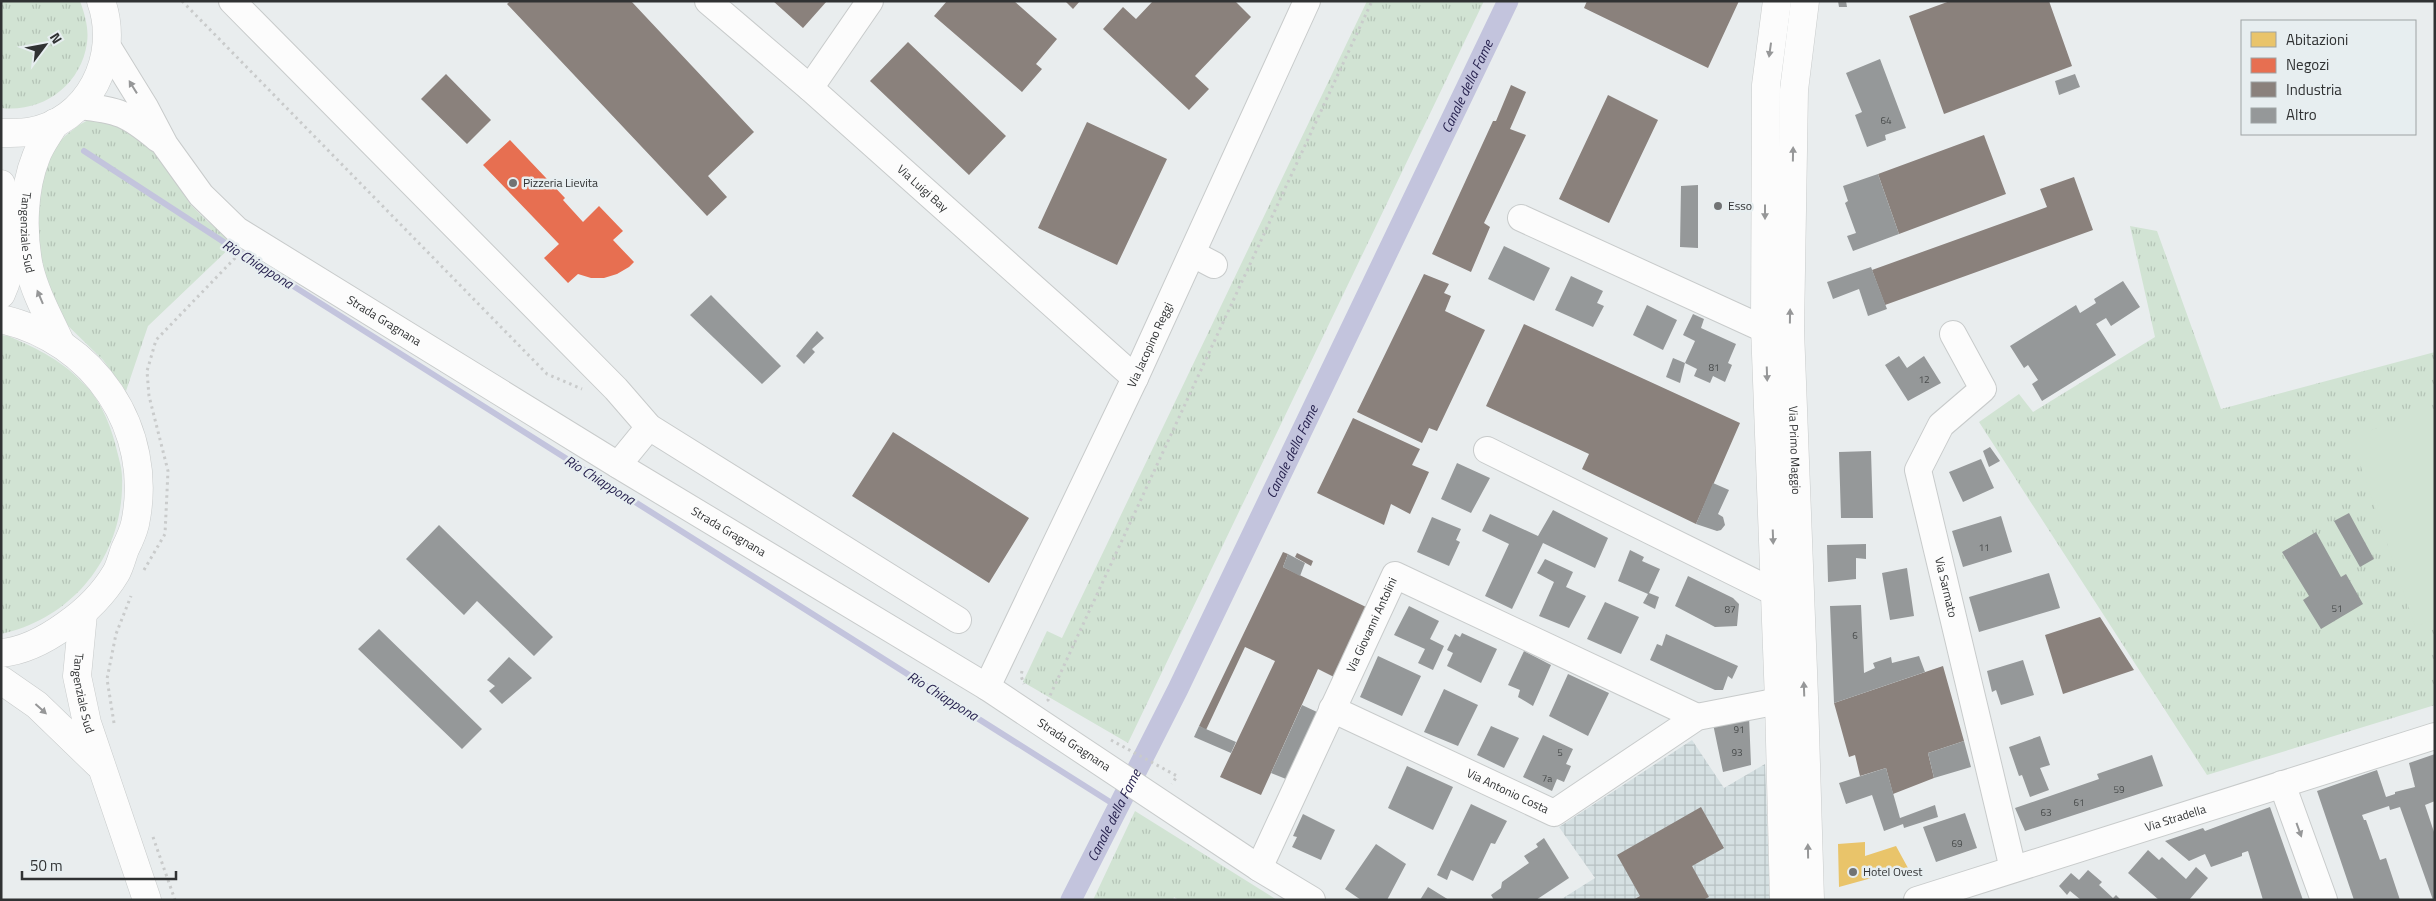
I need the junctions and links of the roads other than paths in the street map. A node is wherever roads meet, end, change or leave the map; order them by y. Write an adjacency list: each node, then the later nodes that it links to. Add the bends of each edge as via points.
1 (101, 1): 8 (main road, via 107,18)
2 (232, 1): 22 (street, via 616,389)
3 (708, 1): 9 (street, Via Luigi Bay)
4 (870, 1): 9 (street)
5 (1308, 1): 21 (street, Via Jacopino Reggi, via 1203,260)
6 (1777, 1): 18 (main road, Via Primo Maggio, one-way to 18, via 1766,85)
7 (1805, 1): 43 (main road, Via Primo Maggio, one-way to 7, via 1790,330 1794,90)
8 (108, 47): 10 (main road, via 99,79); 13 (street, Strada Gragnana, one-way to 8)
9 (810, 88): 21 (street, Via Luigi Bay)
10 (80, 106): 11 (main road); 13 (street, Strada Gragnana, via 133,118)
11 (55, 123): 12 (main road, via 29,132); 20 (main road, Tangenziale Sud, one-way to 11, via 36,290 29,266 25,223 30,174 36,155)
12 (1, 133)
13 (165, 145): 24 (street, Strada Gragnana, via 201,195 238,230)
14 (1, 184): 16 (main road, Tangenziale Sud, via 13,246 11,267)
15 (1521, 218): 18 (street)
16 (1, 294)
17 (1, 319): 20 (main road, via 24,324)
18 (1766, 330): 25 (main road, Via Primo Maggio, one-way to 25)
19 (1954, 334): 38 (street, Via Sarmato, via 1983,389 1941,424 1918,470)
20 (60, 342): 26 (main road, via 104,384 126,421 139,472 135,524 116,574)
21 (1135, 378): 30 (street, Via Jacopino Reggi)
22 (649, 427): 24 (street); 27 (street)
23 (1487, 450): 25 (street)
24 (618, 465): 30 (street, Strada Gragnana)
25 (1776, 593): 31 (main road, Via Primo Maggio)
26 (82, 614): 28 (main road, via 48,638); 35 (main road, Tangenziale Sud, via 77,676 87,723)
27 (958, 620)
28 (1, 653)
29 (1, 680): 35 (main road, Tangenziale Sud, one-way to 35, via 37,705)
30 (988, 686): 37 (street, Strada Gragnana)
31 (1780, 701): 33 (street); 42 (main road, Via Primo Maggio)
32 (1332, 709): 33 (street, Via Antonio Costa, via 1554,813); 33 (street, Via Giovanni Antolini, via 1395,575); 37 (street, Via Giovanni Antolini)
33 (1697, 717)
34 (2435, 736): 36 (street, Via Stradella)
35 (104, 769): 40 (main road, Tangenziale Sud)
36 (2282, 784): 38 (street, Via Stradella); 45 (street, one-way to 45)
37 (1259, 868): 41 (street, Strada Gragnana)
38 (2013, 869): 39 (street, Via Stradella)
39 (1971, 892): 44 (street, Via Stradella)
40 (147, 900)
41 (1312, 900)
42 (1784, 900)
43 (1810, 900)
44 (1917, 900)
45 (2324, 900)

